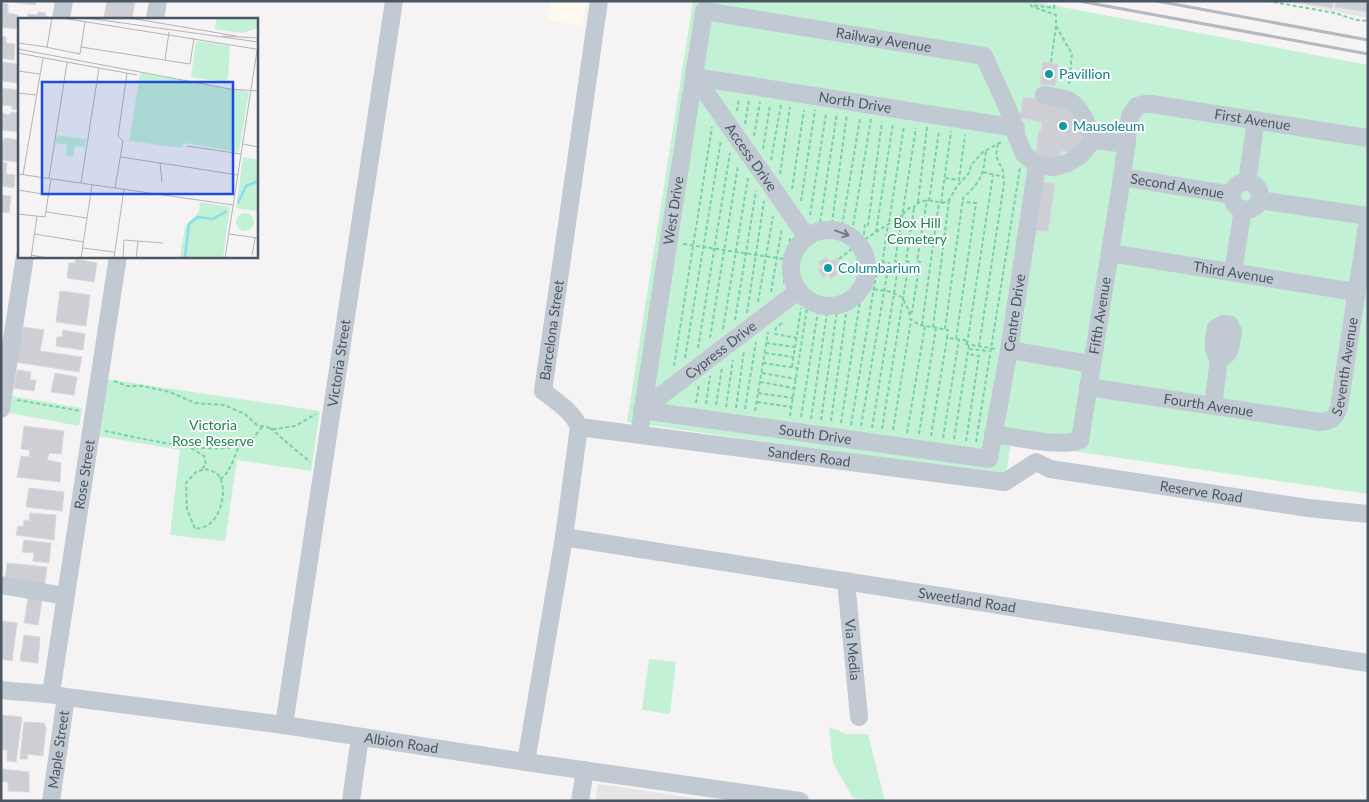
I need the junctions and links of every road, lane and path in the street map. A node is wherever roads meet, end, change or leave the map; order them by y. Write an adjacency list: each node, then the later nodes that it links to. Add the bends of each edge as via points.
1 (64, 1): 8 (street)
2 (158, 1): 9 (street)
3 (394, 1): 129 (street, Victoria Street)
4 (599, 1): 110 (street, Barcelona Street, via 543,391 570,412)
5 (1055, 1): 11 (path, via 1054,8 1031,6 1056,15)
6 (1267, 1): 10 (path)
7 (704, 11): 13 (street, West Drive); 23 (street, Railway Avenue, via 984,56)
8 (61, 18)
9 (155, 18)
10 (1368, 21)
11 (1056, 26): 12 (path); 15 (path, via 1072,54)
12 (1051, 62)
13 (695, 77): 16 (street); 31 (street); 45 (street, West Drive)
14 (1044, 95): 15 (street)
15 (1067, 99): 20 (street, via 1087,124)
16 (851, 102): 23 (street); 29 (path); 29 (path, via 959,180); 31 (path); 31 (path); 31 (path); 31 (path); 31 (path); 31 (path); 31 (path); 31 (path); 31 (path); 31 (path); 31 (path); 31 (path); 31 (path); 31 (path, via 868,225); 33 (path); 36 (path); 41 (path); 43 (path); 44 (path)
17 (1137, 106): 18 (street, First Avenue, via 1152,104); 22 (street, Fifth Avenue, via 1130,116)
18 (1256, 120): 19 (street, First Avenue); 30 (street)
19 (1368, 138)
20 (1093, 140): 22 (street); 23 (street, via 1081,155 1054,167)
21 (998, 143): 23 (path); 24 (path); 27 (path, via 996,156)
22 (1127, 144): 28 (street, Fifth Avenue)
23 (1023, 146): 80 (path); 81 (street, Centre Drive)
24 (986, 151): 25 (path); 34 (path, via 971,165 970,172)
25 (983, 172): 26 (path); 37 (path)
26 (993, 175): 27 (path); 75 (path)
27 (1004, 177): 77 (path)
28 (1122, 177): 32 (street, Second Avenue); 51 (street, Fifth Avenue)
29 (945, 178): 38 (path)
30 (1247, 182): 32 (street, via 1235,187); 35 (street, via 1257,188)
31 (789, 194): 44 (path); 46 (path); 47 (path); 48 (path); 49 (path); 50 (path); 52 (path); 53 (path); 54 (path); 57 (path); 57 (street, via 798,245); 58 (path); 64 (street, via 866,260 867,270)
32 (1232, 195): 40 (street, via 1234,202)
33 (928, 200): 36 (path); 38 (path); 66 (path, via 912,312)
34 (949, 200): 38 (path); 69 (path)
35 (1259, 200): 40 (street, via 1251,208); 42 (street)
36 (918, 202): 39 (path)
37 (963, 202): 70 (path); 73 (path, via 976,204)
38 (940, 203): 68 (path)
39 (914, 208): 41 (path, via 909,208); 65 (path)
40 (1243, 209): 60 (street)
41 (902, 216): 43 (path); 63 (path, via 895,261 899,262)
42 (1368, 217): 62 (street, Seventh Avenue)
43 (889, 224): 44 (path); 59 (path)
44 (876, 232)
45 (669, 242): 46 (path); 103 (street, West Drive)
46 (693, 246): 47 (path); 76 (path)
47 (703, 248): 48 (path); 76 (path)
48 (714, 249): 49 (path); 76 (path)
49 (724, 250): 50 (path); 76 (path)
50 (735, 252): 52 (path); 76 (path)
51 (1110, 253): 60 (street, Third Avenue); 88 (street, Fifth Avenue)
52 (745, 254): 53 (path); 76 (path)
53 (755, 255): 54 (path); 76 (path)
54 (766, 257): 57 (path); 76 (path)
55 (25, 258): 100 (street)
56 (118, 258): 105 (street, Rose Street)
57 (784, 259): 64 (street, via 792,280); 76 (path)
58 (839, 259)
59 (882, 262): 61 (path, via 889,262); 64 (path)
60 (1233, 272): 62 (street, Third Avenue)
61 (884, 291): 63 (path); 64 (path); 114 (path)
62 (1356, 292): 106 (street, Seventh Avenue, via 1339,407)
63 (895, 293): 65 (path); 114 (path)
64 (834, 297): 71 (path); 76 (street, Cypress Drive); 90 (path); 114 (path); 114 (path); 114 (path); 114 (path); 114 (path); 114 (path, via 861,295)
65 (903, 299): 66 (path); 114 (path)
66 (909, 314): 67 (path)
67 (911, 320): 68 (path); 114 (path)
68 (923, 326): 69 (path); 114 (path)
69 (934, 328): 70 (path); 114 (path)
70 (944, 330): 72 (path, via 948,330)
71 (797, 338): 76 (path, via 775,334); 78 (path)
72 (947, 338): 73 (path); 114 (path)
73 (957, 339): 75 (path); 114 (path)
74 (766, 343): 76 (path); 78 (path); 83 (path)
75 (968, 344): 77 (path); 79 (path)
76 (729, 345): 103 (street, Cypress Drive); 107 (path); 107 (path); 107 (path); 107 (path); 107 (path); 107 (path)
77 (979, 346): 80 (path)
78 (795, 347): 85 (path)
79 (969, 348): 82 (path); 84 (path)
80 (990, 348): 81 (path); 82 (path)
81 (1008, 350): 88 (street); 112 (street, Centre Drive)
82 (990, 352): 114 (path)
83 (765, 353): 85 (path); 87 (path)
84 (968, 354): 114 (path); 114 (path, via 979,356)
85 (794, 357): 89 (path)
86 (1219, 359): 101 (street)
87 (763, 363): 89 (path); 91 (path)
88 (1091, 364): 95 (street, Fifth Avenue)
89 (792, 367): 90 (path)
90 (797, 368): 93 (path)
91 (762, 373): 93 (path); 94 (path)
92 (107, 379): 108 (path, via 127,386 170,392 195,403 224,405)
93 (796, 379): 96 (path)
94 (760, 382): 96 (path); 97 (path)
95 (1088, 387): 101 (street, Fourth Avenue); 112 (street, Fifth Avenue, via 1080,440 1060,443)
96 (794, 388): 98 (path)
97 (758, 392): 98 (path); 99 (path)
98 (793, 398): 102 (path)
99 (757, 402): 102 (path); 107 (path)
100 (2, 403): 105 (path, via 64,407)
101 (1213, 405): 106 (street, Fourth Avenue, via 1320,422)
102 (791, 407): 114 (path)
103 (642, 410): 107 (street, South Drive); 111 (street, West Drive)
104 (320, 412): 109 (path, via 295,426)
105 (93, 414): 115 (path, via 99,430); 124 (street, Rose Street)
106 (1331, 420)
107 (724, 421): 114 (street, South Drive)
108 (263, 426): 109 (path); 113 (path, via 249,442)
109 (270, 427): 116 (path)
110 (579, 427): 111 (street, Sanders Road); 121 (street)
111 (639, 434): 117 (street, Sanders Road, via 1005,482)
112 (993, 434): 114 (street, Centre Drive)
113 (240, 444): 115 (path, via 229,448); 119 (path, via 226,476)
114 (884, 444)
115 (186, 446): 118 (path, via 204,456 206,465)
116 (310, 462)
117 (1036, 462): 120 (street, Reserve Road, via 1050,469)
118 (198, 471): 119 (path, via 205,469); 119 (path, via 186,484 187,509 195,529 208,526 219,514 223,494)
119 (220, 478)
120 (1368, 514)
121 (564, 537): 122 (street, Sweetland Road); 131 (street)
122 (846, 581): 125 (street, Sweetland Road); 128 (street, Via Media)
123 (1, 586): 124 (street)
124 (65, 596): 127 (street, Rose Street)
125 (1368, 663)
126 (1, 690): 127 (street, Albion Road)
127 (58, 695): 129 (street, Albion Road); 134 (street, Maple Street)
128 (859, 717)
129 (284, 725): 130 (street, Albion Road)
130 (360, 737): 131 (street, Albion Road); 135 (street)
131 (526, 762): 132 (street, Albion Road)
132 (585, 770): 133 (street, Albion Road); 136 (street)
133 (736, 796): 137 (street, Albion Road)
134 (51, 801)
135 (351, 801)
136 (580, 801)
137 (800, 801)

